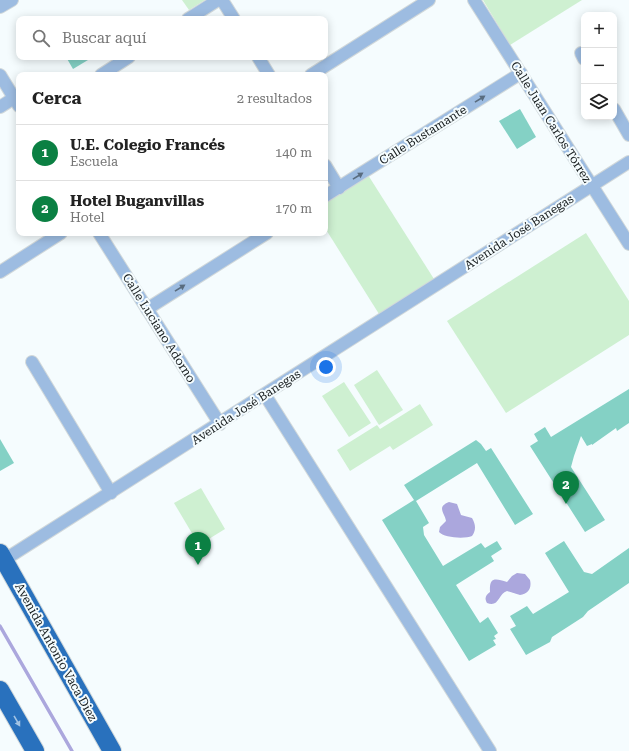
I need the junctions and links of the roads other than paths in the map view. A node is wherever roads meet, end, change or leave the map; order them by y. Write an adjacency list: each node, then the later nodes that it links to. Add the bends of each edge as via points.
1 (12, 0): 6 (street)
2 (218, 0): 7 (street)
3 (222, 0): 8 (street)
4 (429, 0): 13 (street)
5 (474, 0): 14 (street, Calle Juan Carlos Tórrez)
6 (0, 7)
7 (193, 16)
8 (232, 16)
9 (124, 60): 11 (street)
10 (260, 60): 12 (street)
11 (106, 72)
12 (267, 72)
13 (316, 72)
14 (521, 73): 23 (street, Calle Juan Carlos Tórrez); 24 (street, Calle Bustamante, one-way to 14)
15 (0, 75): 16 (street)
16 (16, 100)
17 (16, 102): 18 (street)
18 (0, 107)
19 (617, 114): 20 (street)
20 (629, 134)
21 (629, 162): 23 (street, Avenida José Banegas)
22 (328, 170): 24 (street)
23 (591, 185): 29 (street, Calle Juan Carlos Tórrez); 33 (street, Avenida José Banegas)
24 (339, 188): 25 (street, Calle Bustamante)
25 (328, 194)
26 (56, 236): 30 (street)
27 (101, 236): 31 (street, Calle Luciano Adorno)
28 (262, 236): 31 (street, one-way to 28)
29 (629, 244)
30 (0, 272)
31 (147, 309): 34 (street, Calle Luciano Adorno)
32 (32, 362): 35 (street)
33 (265, 395): 34 (street, Avenida José Banegas); 40 (street)
34 (220, 424): 35 (street, Avenida José Banegas)
35 (111, 493): 36 (street, Avenida José Banegas)
36 (2, 557): 39 (highway, Avenida Antonio Vaca Diez)
37 (0, 690): 38 (highway, one-way to 38)
38 (35, 751)
39 (112, 751)
40 (490, 751)

